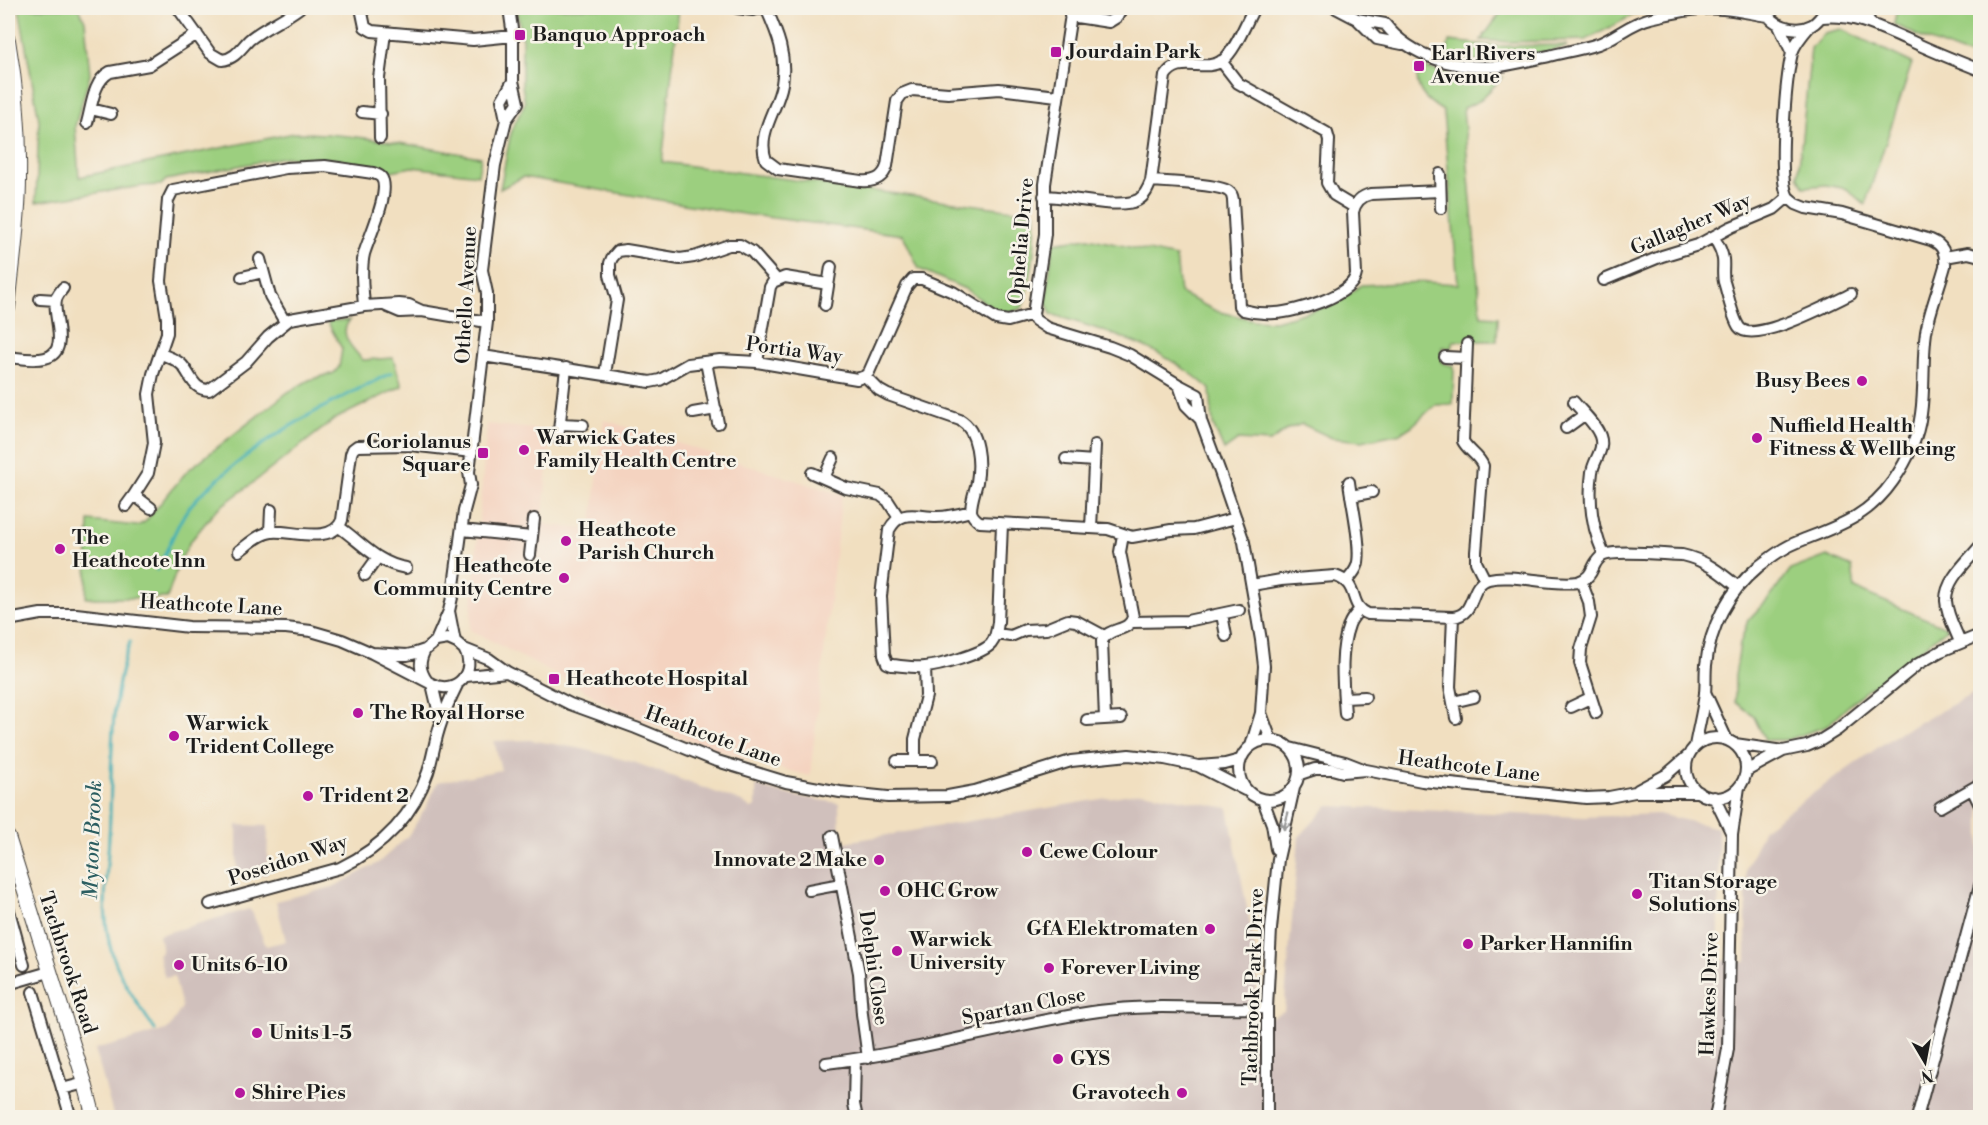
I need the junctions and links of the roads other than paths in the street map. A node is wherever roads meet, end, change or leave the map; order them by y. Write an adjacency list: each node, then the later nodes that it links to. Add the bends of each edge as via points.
1 (178, 8): 19 (street)
2 (298, 8): 19 (street, via 225,60 210,53)
3 (361, 8): 18 (street, via 367,29)
4 (509, 8): 20 (street, Othello Avenue)
5 (737, 8): 6 (street)
6 (764, 8): 27 (street, via 779,37 783,57 781,89 768,122 764,148 766,160 778,169 869,182 878,178 888,166 897,101 912,90 948,93 999,89)
7 (1122, 8): 12 (street, via 1109,22)
8 (1254, 8): 24 (street, via 1229,54)
9 (1336, 8): 15 (street)
10 (1723, 8): 14 (street); 22 (street, via 1653,17 1601,43 1502,66 1463,66)
11 (1853, 8): 16 (street)
12 (1071, 12): 27 (street, Ophelia Drive)
13 (1825, 12): 16 (street); 17 (street)
14 (1769, 15): 17 (street, via 1793,28); 23 (street, via 1784,33)
15 (1357, 19): 22 (street, via 1377,39); 22 (street, via 1385,24)
16 (1874, 23): 25 (street)
17 (1810, 26): 23 (street)
18 (386, 33): 20 (street, via 473,40); 31 (street, via 379,73)
19 (197, 34): 28 (street, via 155,63 105,75 98,82)
20 (513, 36): 26 (street, Othello Avenue)
21 (8, 40): 58 (main road, via 18,118 19,177)
22 (1406, 45)
23 (1792, 53): 39 (street, via 1784,141)
24 (1221, 61): 36 (street, via 1207,66 1179,64 1167,73); 40 (street, via 1238,83 1327,133 1327,183 1334,195)
25 (1980, 70)
26 (513, 81): 32 (street, Othello Avenue, via 502,100); 32 (street, Othello Avenue, via 518,103)
27 (1058, 96): 38 (street, Ophelia Drive)
28 (91, 109): 30 (street); 33 (street)
29 (363, 112): 31 (street)
30 (111, 114)
31 (381, 114): 34 (street)
32 (506, 120): 61 (street, Othello Avenue, via 495,165 482,270)
33 (87, 123)
34 (380, 138)
35 (1440, 174): 37 (street)
36 (1151, 181): 38 (street, via 1141,198 1123,204); 40 (street, via 1230,193 1239,306 1263,314 1321,302 1353,284)
37 (1440, 191): 40 (street, via 1367,195); 41 (street)
38 (1044, 196): 59 (street, Ophelia Drive, via 1045,234)
39 (1788, 197): 42 (street, Gallagher Way, via 1774,209); 44 (street, via 1806,208 1842,214 1931,240 1940,245)
40 (1354, 207)
41 (1441, 208)
42 (1714, 238): 50 (street, Gallagher Way); 53 (street, via 1722,255 1723,278 1735,317 1745,331 1777,327)
43 (1980, 256): 44 (street)
44 (1946, 257): 120 (street, via 1926,331 1921,414 1899,472 1863,512 1780,551)
45 (260, 259): 47 (street)
46 (831, 267): 51 (street)
47 (263, 272): 48 (street); 60 (street, via 270,296)
48 (242, 277)
49 (777, 279): 51 (street); 69 (street, via 770,287); 71 (street, via 740,245 723,246 687,258 618,251 610,263 617,300)
50 (1604, 280)
51 (828, 284): 56 (street)
52 (63, 288): 55 (street)
53 (1851, 294)
54 (40, 299): 55 (street)
55 (56, 300): 65 (street, via 59,336 54,353 44,358)
56 (825, 305)
57 (364, 306): 60 (street); 61 (street); 63 (street, via 363,261 380,208 384,188 380,176 314,166 176,189 169,198 165,238 161,287 167,324)
58 (8, 308)
59 (1033, 314): 72 (street, Portia Way, via 1008,321 996,319 953,292 914,279 907,286); 73 (street, Ophelia Drive, via 1047,328 1130,355)
60 (285, 322): 63 (street, via 246,362 209,390 196,385 177,361)
61 (487, 322): 64 (street, Othello Avenue)
62 (1467, 344): 67 (street)
63 (160, 354): 93 (street, via 149,394 155,435 150,467)
64 (483, 356): 70 (street, Portia Way); 85 (street, Othello Avenue)
65 (8, 357)
66 (1445, 357): 67 (street)
67 (1466, 358): 116 (street, via 1463,441 1483,466 1476,562)
68 (706, 362): 69 (street, Portia Way); 71 (street, Portia Way, via 684,366 655,381); 75 (street)
69 (758, 362): 72 (street, Portia Way, via 857,379)
70 (566, 368): 71 (street, Portia Way); 80 (street)
71 (605, 374)
72 (865, 376): 98 (street, via 888,395 960,420 969,427 975,440 978,469)
73 (1179, 385): 78 (street, Ophelia Drive, via 1186,405); 78 (street, Ophelia Drive, via 1198,395)
74 (1574, 402): 77 (street)
75 (716, 409): 76 (street); 79 (street)
76 (693, 413)
77 (1584, 415): 82 (street); 112 (street, via 1600,438 1601,449 1592,469 1592,513 1594,532)
78 (1201, 421): 100 (street, Ophelia Drive)
79 (718, 423)
80 (560, 424): 81 (street); 83 (street)
81 (583, 425)
82 (1566, 428)
83 (558, 439)
84 (1095, 445): 88 (street)
85 (472, 452): 103 (street, via 410,445 357,446 351,454); 105 (street, Othello Avenue, via 462,496)
86 (833, 458): 90 (street)
87 (1066, 459): 88 (street)
88 (1094, 461): 104 (street)
89 (812, 473): 90 (street)
90 (824, 478): 99 (street, via 846,488 880,495)
91 (1349, 482): 94 (street)
92 (1372, 492): 94 (street)
93 (134, 495): 95 (street); 96 (street)
94 (1351, 496): 118 (street, via 1358,561)
95 (126, 506)
96 (151, 508)
97 (271, 510): 106 (street)
98 (971, 511): 99 (street); 102 (street, via 980,522)
99 (899, 518): 137 (street, via 889,530 886,548 881,604 885,660 892,665)
100 (1236, 518): 107 (street, via 1136,537); 119 (street, Ophelia Drive)
101 (534, 519): 108 (street)
102 (1002, 524): 104 (street); 128 (street)
103 (339, 527): 106 (street, via 312,535); 113 (street)
104 (1091, 528): 107 (street)
105 (462, 530): 108 (street); 123 (street, Othello Avenue)
106 (270, 531): 110 (street)
107 (1123, 535): 127 (street, via 1120,552)
108 (532, 537): 111 (street)
109 (1980, 546): 133 (street, via 1948,590 1948,612)
110 (239, 551)
111 (530, 555)
112 (1604, 555): 117 (street, via 1589,577); 120 (street, via 1691,557 1708,564)
113 (378, 557): 114 (street); 115 (street)
114 (406, 568)
115 (365, 575)
116 (1485, 580): 117 (street); 125 (street, via 1468,610)
117 (1581, 581): 146 (street, via 1591,617 1580,663)
118 (1346, 582): 119 (street, via 1324,576); 121 (street)
119 (1252, 585): 149 (street, Ophelia Drive, via 1263,653)
120 (1738, 587): 142 (street, via 1714,627)
121 (1360, 609): 125 (street, via 1368,614); 145 (street, via 1350,623 1346,639)
122 (1239, 610): 124 (street)
123 (449, 611): 132 (street, Othello Avenue); 134 (street, Othello Avenue)
124 (1222, 614): 127 (street, via 1188,621); 131 (street)
125 (1453, 617): 147 (street)
126 (8, 620): 136 (street, Heathcote Lane, via 66,614 189,627 286,628 317,632)
127 (1132, 622): 130 (street)
128 (996, 634): 130 (street, via 1011,636 1068,620); 137 (street, via 984,650)
129 (1980, 634): 133 (street)
130 (1104, 636): 154 (street, via 1101,646)
131 (1226, 636)
132 (436, 641): 134 (street, Heathcote Lane, via 448,639); 135 (street)
133 (1960, 642): 162 (street, via 1918,664 1821,740)
134 (460, 645): 138 (street, Heathcote Lane); 139 (street, via 468,658)
135 (425, 650): 136 (street, Heathcote Lane, via 407,655); 140 (street, via 420,663)
136 (372, 653): 140 (street, Heathcote Lane)
137 (925, 667): 165 (street, via 926,696 915,739)
138 (507, 672): 139 (street); 167 (street, Heathcote Lane, via 570,704 714,760 786,782 840,792 909,798 955,795 1071,761 1112,756 1147,757)
139 (466, 676): 141 (street)
140 (430, 683): 141 (street, Heathcote Lane, via 443,688); 156 (street, Poseidon Way)
141 (457, 685): 156 (street, Poseidon Way)
142 (1705, 692): 158 (street); 161 (street)
143 (1365, 697): 145 (street)
144 (1474, 697): 147 (street)
145 (1344, 698): 151 (street)
146 (1590, 698): 148 (street); 150 (street)
147 (1453, 702): 153 (street)
148 (1571, 707)
149 (1261, 713): 157 (street, Ophelia Drive); 159 (street, Ophelia Drive)
150 (1596, 713)
151 (1345, 714)
152 (1121, 718): 154 (street)
153 (1456, 718)
154 (1105, 719): 155 (street)
155 (1087, 720)
156 (441, 723): 189 (street, Poseidon Way, via 428,772 415,800 401,822 378,845 334,870)
157 (1271, 740): 159 (street); 160 (street)
158 (1731, 742): 161 (street, via 1710,738); 162 (street); 169 (street, via 1742,752)
159 (1251, 746): 163 (street)
160 (1290, 748): 168 (street); 170 (street, via 1299,762)
161 (1692, 751): 175 (street, Heathcote Lane, via 1666,775); 176 (street, via 1687,776)
162 (1783, 752): 169 (street)
163 (1240, 760): 167 (street, Heathcote Lane); 174 (street, via 1239,773)
164 (897, 761): 165 (street)
165 (915, 761): 166 (street)
166 (932, 761)
167 (1198, 766): 174 (street, Heathcote Lane)
168 (1366, 770): 170 (street, Heathcote Lane, via 1315,769); 175 (street, Heathcote Lane, via 1412,780 1567,797 1597,798)
169 (1746, 771): 171 (street)
170 (1300, 774): 173 (street)
171 (1739, 787): 177 (street, via 1731,794); 181 (street, Hawkes Drive)
172 (1976, 787): 179 (street); 180 (street)
173 (1294, 788): 178 (street, via 1278,800); 185 (street, Tachbrook Park Drive, one-way to 185)
174 (1245, 790): 178 (street)
175 (1635, 792): 176 (street, Heathcote Lane)
176 (1699, 792): 177 (street)
177 (1714, 798): 181 (street, Hawkes Drive)
178 (1263, 800): 185 (street, Tachbrook Park Drive)
179 (1980, 805)
180 (1940, 807)
181 (1732, 835): 205 (street, Hawkes Drive, via 1729,1037)
182 (832, 836): 186 (street, Delphi Close)
183 (8, 837): 184 (main road, Tachbrook Road)
184 (10, 856): 192 (main road, Tachbrook Road)
185 (1278, 859): 195 (street, Tachbrook Park Drive)
186 (841, 884): 188 (street); 196 (street, Delphi Close, via 859,974)
187 (1980, 885): 206 (street)
188 (809, 890)
189 (210, 904)
190 (8, 907): 191 (street, Tachbrook Road, via 17,923)
191 (24, 965)
192 (49, 972): 193 (street); 199 (main road, Tachbrook Road)
193 (8, 984)
194 (33, 992): 200 (street, Tachbrook Road, via 42,1002)
195 (1267, 1008): 196 (street, Spartan Close, via 1159,1006 1099,1011); 204 (street, Tachbrook Park Drive)
196 (868, 1058): 197 (street, Spartan Close)
197 (855, 1059): 198 (street, Spartan Close); 203 (street)
198 (826, 1063)
199 (85, 1083): 200 (street); 202 (main road, Tachbrook Road)
200 (62, 1089): 201 (street, Tachbrook Road)
201 (71, 1118)
202 (94, 1118)
203 (857, 1118)
204 (1267, 1118)
205 (1715, 1118)
206 (1917, 1118)

